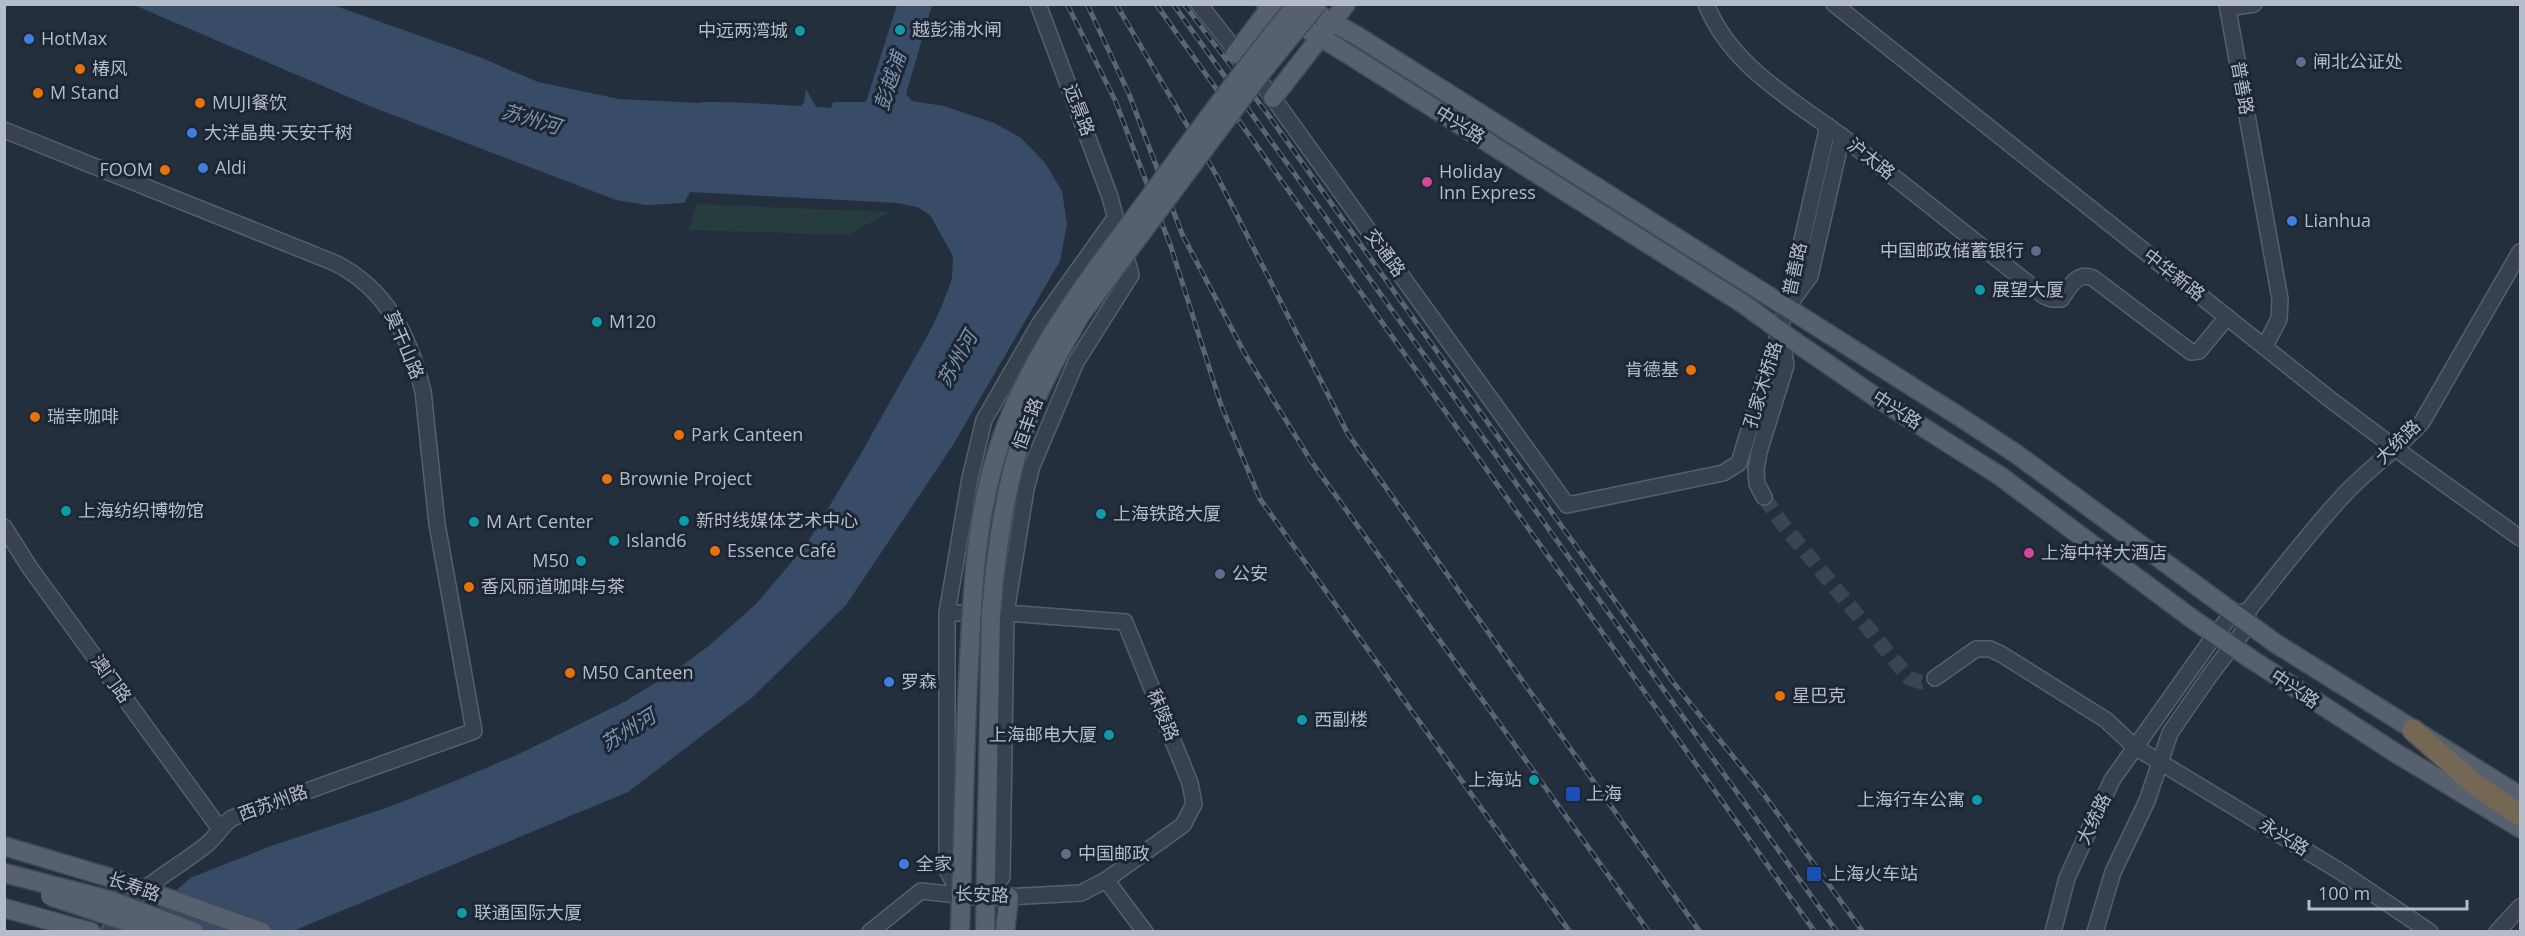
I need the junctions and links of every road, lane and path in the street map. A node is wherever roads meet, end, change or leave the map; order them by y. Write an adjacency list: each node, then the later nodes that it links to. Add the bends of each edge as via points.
1 (1038, 4): 17 (street, 远景路)
2 (1199, 4): 12 (street, 交通路)
3 (1299, 4): 11 (main road, 中兴路); 46 (main road, 恒丰路, bridge, via 1249,62 1069,305 1026,379 1003,434 987,490 976,556)
4 (1317, 4): 48 (main road, 恒丰路, bridge, via 1081,314 1030,415 1012,469 993,589)
5 (1346, 4): 11 (main road)
6 (1706, 4): 14 (street, 沪太路, via 1737,54)
7 (1834, 4): 20 (street, 中华新路)
8 (2254, 4): 10 (street)
9 (1270, 6): 11 (main road, 中兴路); 12 (main road)
10 (2228, 6): 22 (street, 普善路, via 2280,299 2279,319)
11 (1326, 30): 13 (main road); 19 (main road, 中兴路); 21 (main road, 中兴路)
12 (1235, 54): 13 (street, 交通路)
13 (1273, 98): 24 (street, 交通路, via 1567,505 1723,474)
14 (1828, 126): 16 (street, 沪太路); 19 (street, 普善路)
15 (4, 130): 35 (street, 莫干山路, via 335,263 358,276 384,301 397,322 423,391 437,524)
16 (1842, 136): 19 (street, 普善路, via 1810,276); 20 (street, 沪太路, via 2044,296 2061,299 2079,276 2093,278 2191,352 2199,351)
17 (1115, 218): 28 (street, 远景路, via 1131,275 1076,362 1032,466); 29 (street, via 1040,323 984,420)
18 (2520, 252): 23 (street, 大统路, via 2421,422)
19 (1787, 306): 21 (street, 孔家木桥路); 30 (main road, 中兴路, via 2014,453)
20 (2227, 317): 22 (street, 中华新路)
21 (1780, 330): 24 (street, 孔家木桥路); 25 (street, via 1786,365 1755,470); 31 (main road, 中兴路, via 2000,476)
22 (2265, 346): 23 (street, 中华新路)
23 (2395, 449): 27 (street, 中华新路); 30 (street, 大统路, via 2341,498)
24 (1739, 463)
25 (1764, 497)
26 (4, 526): 41 (street, 澳门路, via 30,568)
27 (2520, 538)
28 (1006, 613): 29 (street, 秣陵路); 44 (street, 秣陵路, via 1125,621 1190,783 1194,804 1183,825); 48 (street, 远景路, via 1002,877)
29 (947, 614): 46 (street, via 947,870)
30 (2243, 616): 31 (street, 大统路); 32 (street, 大统路); 34 (main road, 中兴路)
31 (2215, 634): 32 (main road, 中兴路); 36 (street, 大统路)
32 (2232, 646): 37 (street, 大统路, via 2170,733); 40 (main road, 中兴路, via 2333,714)
33 (1935, 678): 36 (street, 永兴路, via 1976,648 1990,649 2106,720)
34 (2413, 730): 38 (main road, 中兴路); 39 (highway, via 2474,783)
35 (474, 731): 41 (street, 西苏州路, via 239,814)
36 (2135, 747): 37 (street, 永兴路); 61 (street, 大统路, via 2112,780 2080,847 2061,896)
37 (2160, 762): 62 (street, 大统路, via 2147,801 2113,873); 63 (street, 永兴路, via 2341,872)
38 (2520, 796)
39 (2520, 815)
40 (2520, 828)
41 (220, 829): 52 (street, 西苏州路, via 203,847 144,888)
42 (4, 846): 55 (main road, 长寿路, bridge)
43 (4, 873): 54 (main road, 长寿路, bridge, via 109,900)
44 (1106, 880): 47 (street, 长安路, via 1081,893); 60 (street)
45 (4, 885): 53 (main road, 长寿路, bridge)
46 (961, 896): 48 (street, 长安路); 56 (street, 长安路, via 921,891); 57 (main road, 恒丰路)
47 (1009, 897): 48 (street, 长安路); 59 (main road)
48 (985, 898): 58 (main road, 恒丰路)
49 (2520, 907): 64 (street)
50 (4, 908): 51 (main road)
51 (91, 932)
52 (109, 932)
53 (158, 932)
54 (194, 932)
55 (262, 932)
56 (870, 932)
57 (960, 932)
58 (985, 932)
59 (1005, 932)
60 (1145, 932)
61 (2053, 932)
62 (2095, 932)
63 (2430, 932)
64 (2497, 932)

